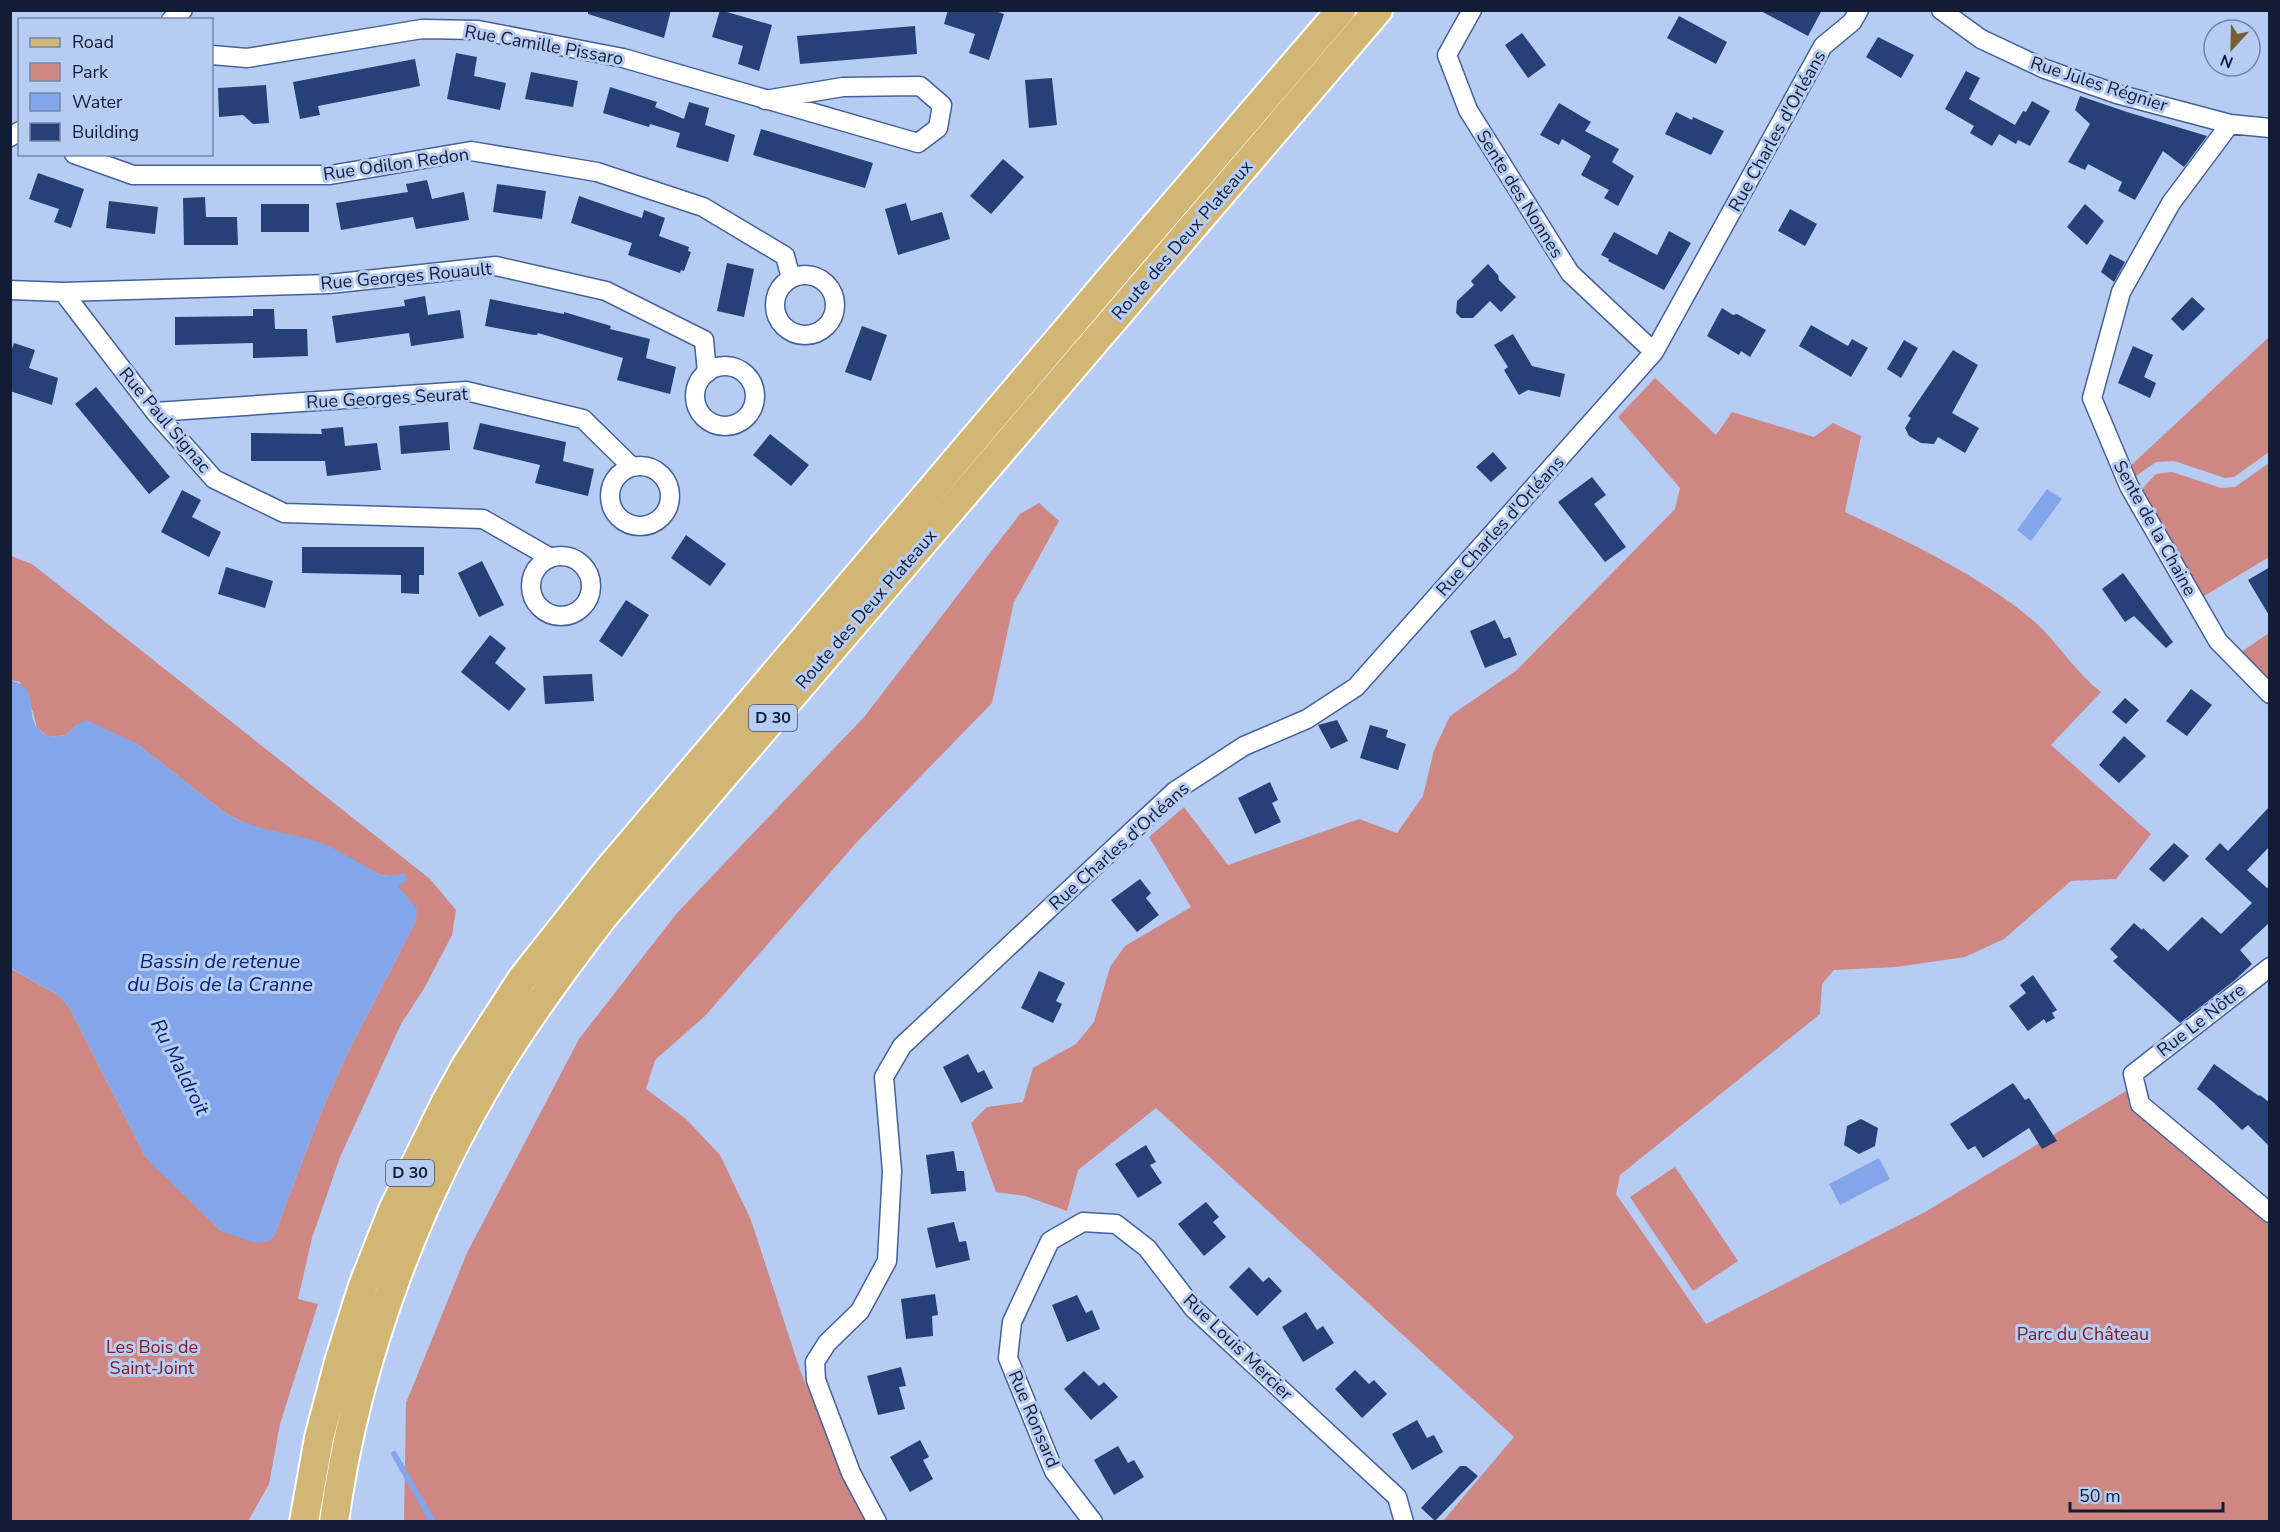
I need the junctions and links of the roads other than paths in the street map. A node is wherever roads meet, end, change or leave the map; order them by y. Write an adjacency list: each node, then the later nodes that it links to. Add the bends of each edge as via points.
1 (1341, 10): 23 (main road, Route des Deux Plateaux / D 30, via 609,869 522,979 467,1064 393,1210 339,1362 319,1438)
2 (1378, 10): 24 (main road, Route des Deux Plateaux / D 30, via 603,917 552,983 469,1118 402,1262 365,1373 339,1482)
3 (1472, 10): 14 (street, Sente des Nonnes, via 1447,55 1468,110 1570,273)
4 (1858, 10): 14 (street, Rue Charles d'Orléans, via 1852,22 1823,46)
5 (1941, 10): 8 (street, Rue Jules Régnier, via 1981,39 2045,69 2117,94)
6 (213, 55): 7 (street, Rue Camille Pissaro, via 247,58 422,29 478,30 623,58)
7 (765, 100): 7 (street, Rue Camille Pissaro, via 918,143 938,128 942,105 920,86 843,87)
8 (2230, 124): 9 (street, Rue Jules Régnier); 19 (street, Sente de la Chaine, via 2171,203 2121,292 2092,398 2129,486 2218,641)
9 (2270, 128)
10 (80, 156): 11 (street, Rue Odilon Redon, via 133,174 330,175 471,151 597,172 703,207 785,256)
11 (791, 278)
12 (10, 290): 13 (street)
13 (63, 292): 15 (street, Rue Georges Rouault, via 328,284 496,266 606,291 704,340); 16 (street, Rue Paul Signac)
14 (1654, 352): 25 (street, Rue Charles d'Orléans, via 1356,687 1307,719 1244,746 1174,790 902,1046 884,1077 892,1171 887,1261 860,1311 826,1343 815,1362 816,1380 851,1473)
15 (706, 373)
16 (155, 412): 17 (street, Rue Georges Seurat, via 465,391 583,419); 18 (street, Rue Paul Signac, via 214,479 284,513 483,519)
17 (632, 467)
18 (551, 558)
19 (2270, 694)
20 (2270, 967): 21 (street, Rue Le Nôtre, via 2133,1074 2140,1104)
21 (2270, 1213)
22 (1050, 1241): 26 (street, Rue Ronsard, via 1012,1322 1008,1358 1054,1471); 27 (street, Rue Louis Mercier, via 1083,1222 1094,1222 1116,1224 1147,1248 1194,1309 1397,1497)
23 (304, 1521)
24 (334, 1521)
25 (877, 1521)
26 (1094, 1521)
27 (1404, 1521)

